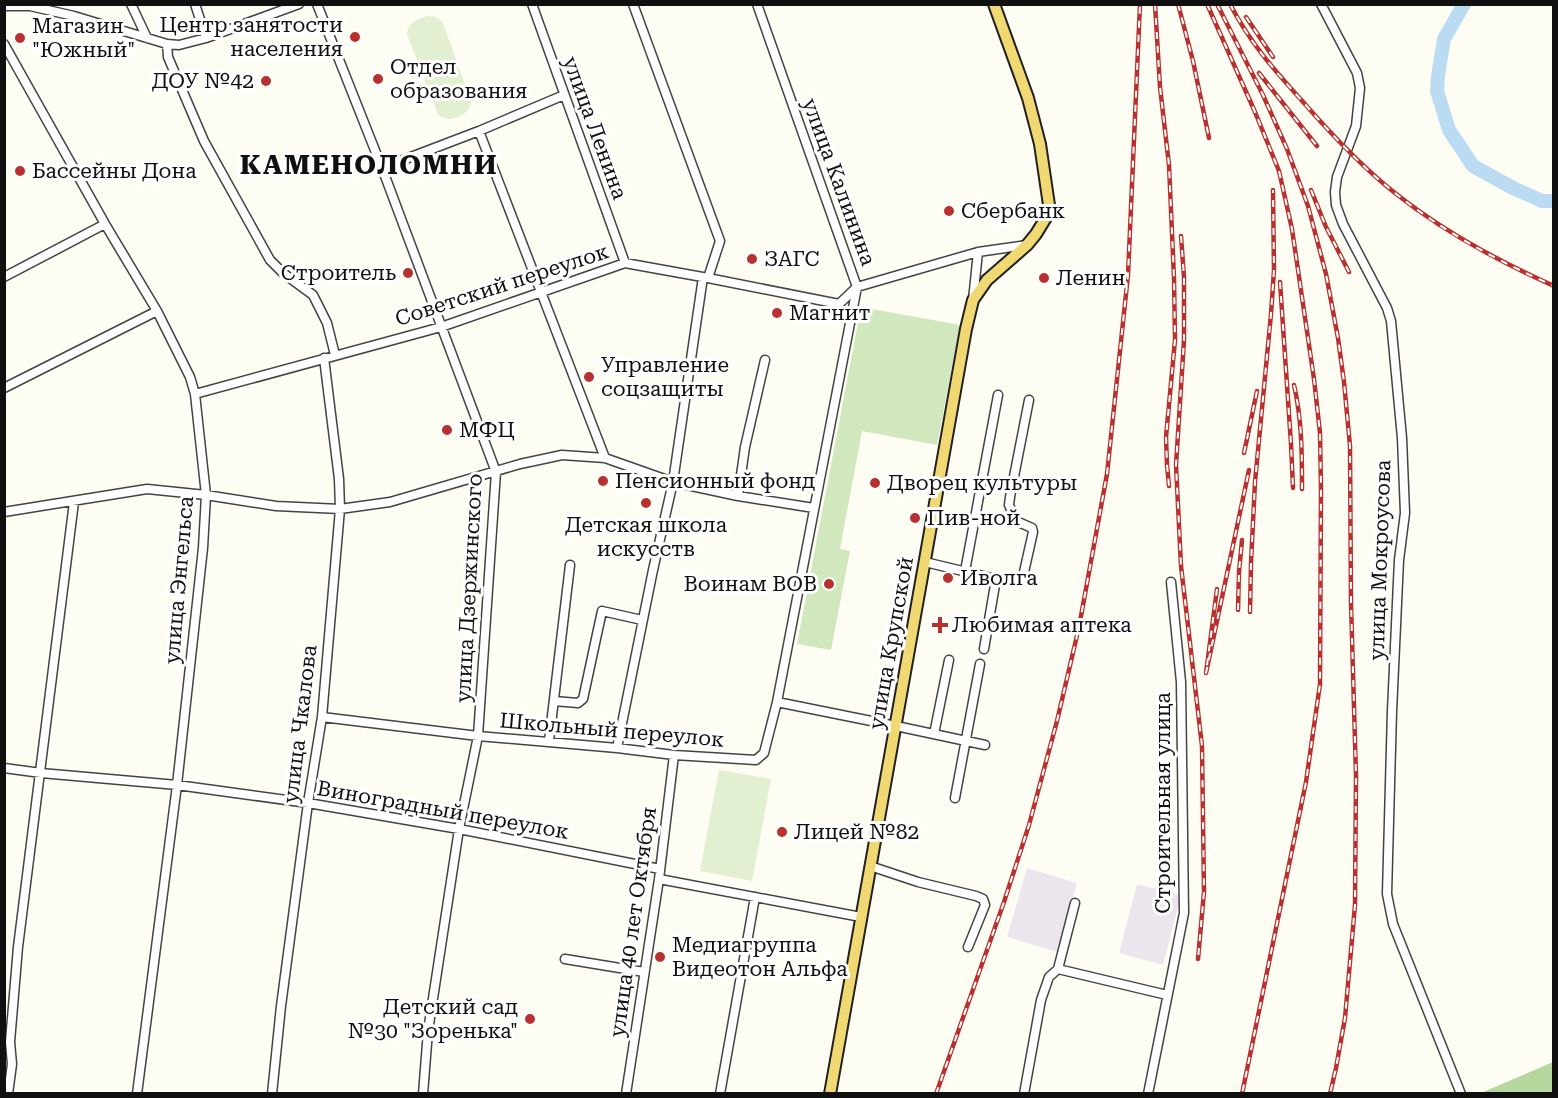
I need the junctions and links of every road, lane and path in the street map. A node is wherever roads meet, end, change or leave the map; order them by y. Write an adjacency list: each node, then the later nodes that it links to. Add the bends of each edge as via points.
1 (131, 4): 11 (street)
2 (195, 4): 12 (street)
3 (298, 4): 12 (street)
4 (317, 4): 17 (street, улица Дзержинского)
5 (532, 4): 15 (street, улица Ленина)
6 (633, 4): 23 (street, via 720,241)
7 (757, 4): 24 (street, улица Калинина)
8 (994, 4): 19 (main road, улица Крупской, via 1040,144 1049,205 1043,225)
9 (1321, 4): 92 (street, улица Мокроусова, via 1357,73 1360,88 1356,126 1337,177 1336,205 1391,321 1402,438 1405,513 1392,711 1387,894 1393,924)
10 (4, 6): 11 (street, via 30,6)
11 (147, 38): 13 (street)
12 (206, 38): 13 (street)
13 (167, 44): 29 (street, via 168,57 204,141 270,260 313,295 327,323)
14 (4, 45): 18 (street, улица Энгельса)
15 (564, 95): 16 (street); 21 (street, улица Ленина)
16 (478, 131): 17 (street); 25 (street)
17 (382, 168): 28 (street, улица Дзержинского)
18 (105, 224): 22 (street); 27 (street, улица Энгельса)
19 (1027, 245): 20 (street, Советский переулок); 26 (main road, улица Крупской, via 987,280)
20 (978, 252): 24 (street, Советский переулок); 26 (street)
21 (625, 263): 23 (street, Советский переулок); 25 (street, Советский переулок)
22 (4, 277)
23 (705, 277): 24 (street, Советский переулок, via 840,304); 38 (street)
24 (857, 287): 42 (street, улица Калинина)
25 (541, 292): 28 (street, Советский переулок); 36 (street)
26 (973, 300): 45 (main road, улица Крупской)
27 (157, 311): 32 (street); 33 (street, улица Энгельса)
28 (441, 327): 29 (street, Советский переулок); 37 (street, улица Дзержинского)
29 (335, 355): 30 (street, Советский переулок)
30 (324, 358): 33 (street, Советский переулок); 43 (street, улица Чкалова)
31 (765, 360): 40 (street)
32 (4, 388)
33 (195, 394): 39 (street, улица Энгельса)
34 (998, 395): 47 (street)
35 (1029, 400): 48 (street, via 1010,505 1016,521 1033,532 1022,581)
36 (605, 458): 37 (street, via 562,455); 38 (street)
37 (496, 472): 43 (street, via 390,502); 59 (street, улица Дзержинского)
38 (673, 482): 40 (street); 50 (street)
39 (206, 495): 41 (street, via 147,489); 43 (street, via 276,506); 68 (street, улица Энгельса)
40 (738, 496): 42 (street)
41 (74, 502): 44 (street); 67 (street)
42 (814, 508): 55 (street, улица Калинина)
43 (340, 509): 56 (street, улица Чкалова)
44 (4, 512)
45 (925, 562): 47 (street); 57 (main road, улица Крупской)
46 (570, 565): 54 (street)
47 (965, 571): 48 (street)
48 (996, 579): 51 (street)
49 (1171, 582): 82 (street, Строительная улица, via 1181,682 1185,892)
50 (642, 620): 54 (street, via 602,610 583,699 578,703); 63 (street)
51 (984, 649)
52 (948, 660): 58 (street)
53 (980, 664): 61 (street)
54 (554, 701): 60 (street)
55 (777, 702): 57 (street); 65 (street, улица Калинина, via 764,753)
56 (322, 717): 59 (street, Школьный переулок); 70 (street, улица Чкалова)
57 (896, 726): 58 (street); 72 (main road, улица Крупской)
58 (934, 734): 61 (street)
59 (478, 736): 60 (street, Школьный переулок); 71 (street, улица Дзержинского)
60 (549, 741): 63 (street, Школьный переулок)
61 (965, 741): 62 (street); 69 (street)
62 (985, 745)
63 (617, 748): 64 (street, Школьный переулок)
64 (675, 755): 65 (street, Школьный переулок); 73 (street, улица 40 лет Октября)
65 (756, 760)
66 (4, 768): 67 (street, Виноградный переулок)
67 (41, 773): 68 (street, Виноградный переулок); 83 (street, via 18,947)
68 (177, 785): 70 (street, Виноградный переулок); 84 (street, улица Энгельса)
69 (955, 798)
70 (308, 803): 71 (street, Виноградный переулок); 85 (street, улица Чкалова)
71 (459, 829): 73 (street, Виноградный переулок); 86 (street, улица Дзержинского, via 428,1031)
72 (870, 866): 77 (main road, улица Крупской); 78 (street, via 983,899 985,905)
73 (660, 869): 74 (street, улица 40 лет Октября)
74 (659, 879): 75 (street); 81 (street, улица 40 лет Октября)
75 (755, 897): 77 (street); 88 (street)
76 (1075, 903): 80 (street)
77 (861, 917): 89 (main road, улица Крупской)
78 (968, 947)
79 (565, 959): 81 (street)
80 (1058, 969): 82 (street); 90 (street, via 1049,978 1041,1000)
81 (644, 972): 87 (street, улица 40 лет Октября)
82 (1167, 995): 91 (street, Строительная улица)
83 (8, 1094)
84 (137, 1094)
85 (272, 1094)
86 (423, 1094)
87 (626, 1094)
88 (720, 1094)
89 (830, 1094)
90 (1024, 1094)
91 (1148, 1094)
92 (1461, 1094)

